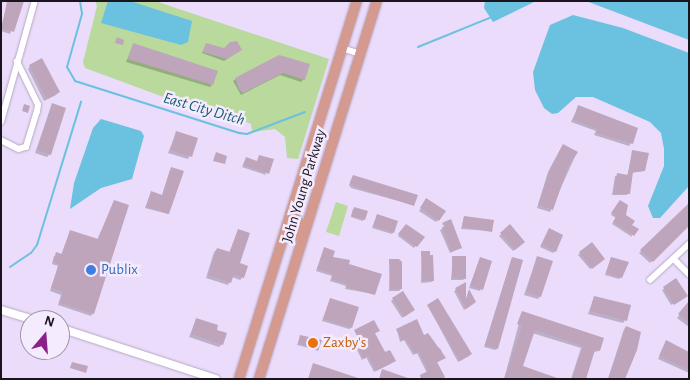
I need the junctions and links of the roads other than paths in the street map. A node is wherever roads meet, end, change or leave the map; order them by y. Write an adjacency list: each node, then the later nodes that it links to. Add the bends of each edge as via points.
1 (357, 1): 4 (highway, John Young Parkway)
2 (377, 1): 5 (highway, John Young Parkway)
3 (34, 4): 6 (street)
4 (342, 48): 5 (street); 9 (highway, John Young Parkway)
5 (361, 54): 10 (highway, John Young Parkway)
6 (18, 62): 7 (street); 8 (street, via 38,105 37,112 26,147 19,149)
7 (1, 122)
8 (1, 140)
9 (291, 212): 10 (highway, via 300,225); 19 (highway, John Young Parkway)
10 (302, 244): 20 (highway, John Young Parkway)
11 (689, 244): 12 (street)
12 (674, 259): 13 (street); 14 (street)
13 (689, 274)
14 (650, 280)
15 (1, 310): 16 (street)
16 (20, 316)
17 (70, 331): 18 (street)
18 (216, 379)
19 (239, 379)
20 (259, 379)

